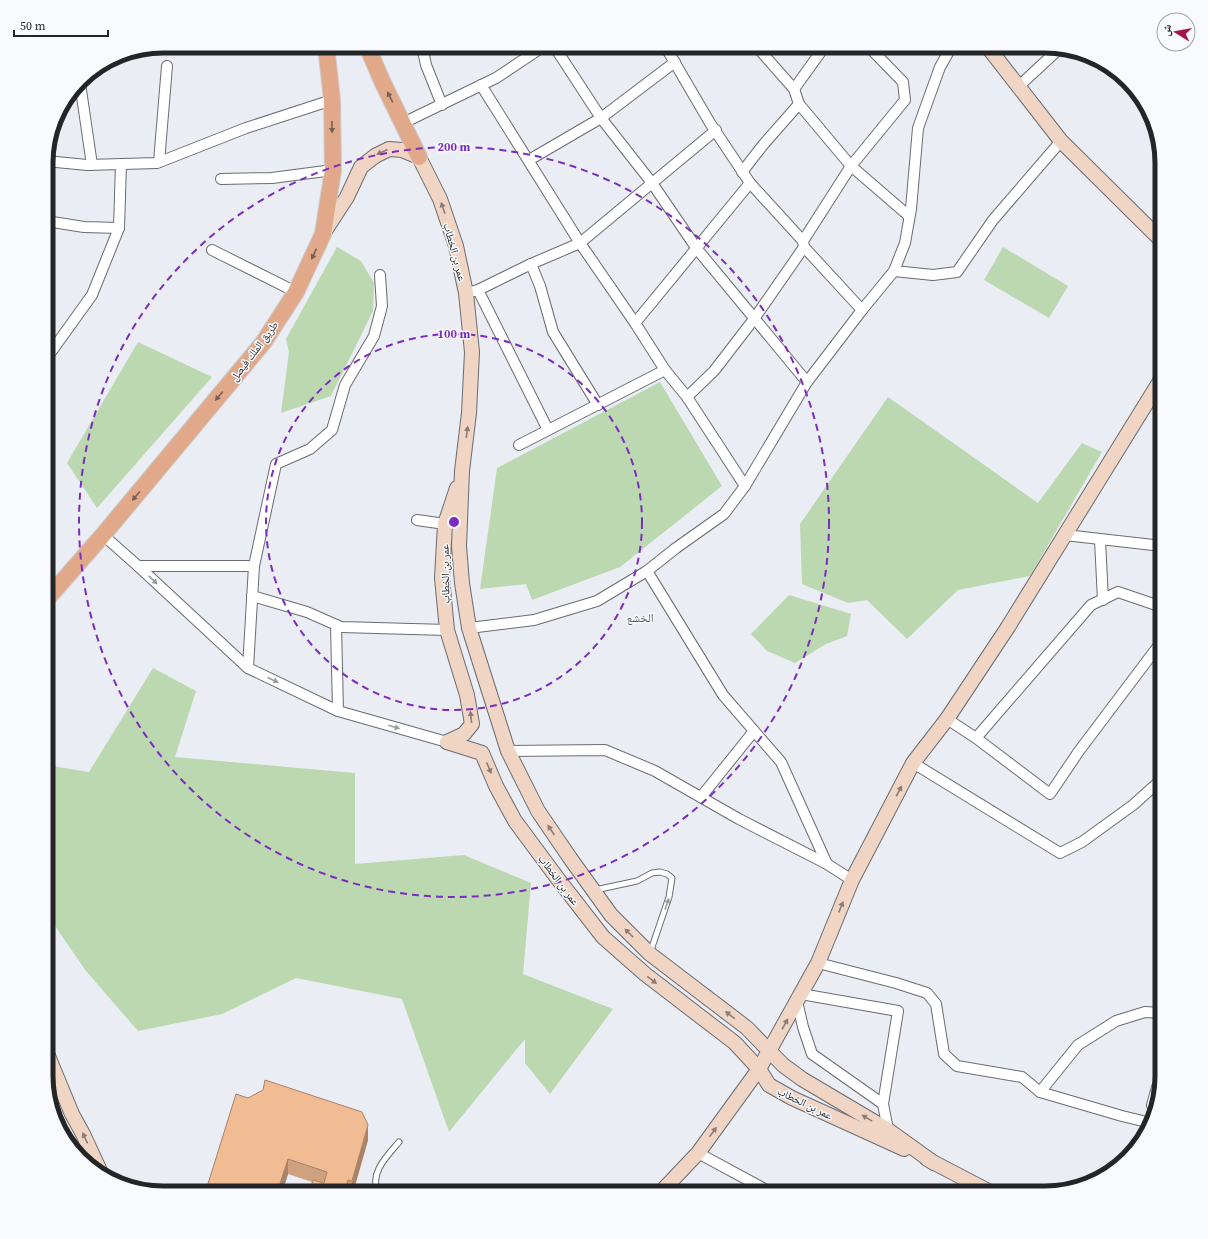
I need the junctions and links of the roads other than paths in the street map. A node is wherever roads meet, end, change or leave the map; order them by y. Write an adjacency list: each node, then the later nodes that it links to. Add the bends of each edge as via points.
1 (327, 53): 19 (main road, طريق الملك فيصل)
2 (370, 53): 23 (main road, one-way to 2)
3 (423, 53): 21 (street)
4 (534, 53): 15 (street, via 496,78)
5 (559, 53): 22 (street)
6 (669, 53): 13 (street)
7 (762, 53): 18 (street)
8 (820, 53): 18 (street)
9 (875, 53): 32 (street, via 903,82 905,100)
10 (948, 53): 38 (street, via 940,67 918,128)
11 (993, 53): 16 (street)
12 (1054, 53): 16 (street)
13 (675, 62): 22 (street); 24 (street)
14 (167, 66): 29 (street)
15 (480, 84): 21 (street); 27 (street)
16 (1019, 86): 25 (street)
17 (81, 90): 31 (street)
18 (794, 90): 20 (street)
19 (332, 100): 29 (street, via 246,128); 33 (main road, طريق الملك فيصل, one-way to 33)
20 (799, 104): 32 (street); 34 (street)
21 (442, 105): 23 (street)
22 (601, 118): 27 (street); 36 (street)
23 (403, 123): 26 (main road)
24 (716, 130): 34 (street); 36 (street)
25 (1061, 141): 42 (street); 48 (street, via 993,220 957,272 933,275)
26 (419, 157): 41 (street, one-way to 41, via 402,150 389,149 360,167 347,197); 50 (street, عمر بن الخطاب, one-way to 26, via 440,200)
27 (529, 160): 43 (street)
28 (53, 162): 31 (street)
29 (159, 162): 30 (street)
30 (121, 164): 31 (street); 40 (street)
31 (92, 165)
32 (851, 166): 38 (street); 44 (street)
33 (333, 170): 35 (street, via 272,178); 41 (main road, طريق الملك فيصل)
34 (742, 172): 37 (street)
35 (221, 179)
36 (652, 183): 43 (street); 45 (street)
37 (750, 183): 44 (street); 45 (street)
38 (910, 216): 48 (street, via 906,242)
39 (53, 222): 40 (street, via 84,227)
40 (119, 228): 55 (street, via 92,295)
41 (323, 234): 51 (main road, طريق الملك فيصل, one-way to 51)
42 (1155, 234)
43 (580, 243): 47 (street); 54 (street)
44 (803, 244): 52 (street); 53 (street)
45 (697, 249): 53 (street); 54 (street)
46 (212, 250): 51 (street)
47 (530, 264): 50 (street); 60 (street, via 540,286 552,332)
48 (894, 271): 52 (street)
49 (380, 275): 72 (street, via 382,306 374,336 345,385 332,430 310,449 276,464)
50 (472, 291): 61 (street); 63 (street, عمر بن الخطاب, one-way to 50, via 469,413)
51 (296, 292): 67 (main road, طريق الملك فيصل, one-way to 67, via 263,343)
52 (862, 310): 57 (street)
53 (754, 319): 57 (street); 59 (street, via 714,371)
54 (636, 323): 56 (street)
55 (53, 349)
56 (664, 370): 59 (street); 60 (street)
57 (807, 382): 64 (street)
58 (1155, 389): 68 (street)
59 (687, 397): 64 (street)
60 (598, 405): 61 (street)
61 (548, 430): 62 (street)
62 (519, 445)
63 (462, 471): 66 (street, عمر بن الخطاب); 79 (street, عمر بن الخطاب, via 459,546)
64 (745, 486): 73 (street, via 724,514)
65 (417, 520): 66 (street)
66 (445, 524): 80 (street, عمر بن الخطاب, via 442,578)
67 (103, 535): 71 (street); 74 (main road, طريق الملك فيصل)
68 (1065, 535): 69 (street); 84 (street)
69 (1100, 540): 70 (street); 76 (street)
70 (1155, 545)
71 (138, 566): 72 (street); 82 (street, one-way to 82)
72 (254, 566): 75 (street)
73 (647, 571): 79 (street, via 597,602 534,620); 85 (street, via 723,695)
74 (53, 592)
75 (252, 596): 78 (street, via 307,612); 82 (street)
76 (1103, 600): 77 (street, via 1118,592); 86 (street, via 1091,605)
77 (1155, 605)
78 (336, 625): 80 (street); 83 (street)
79 (469, 628): 88 (street, عمر بن الخطاب)
80 (447, 630): 87 (street, عمر بن الخطاب, one-way to 80, via 464,734 472,724 467,695)
81 (1155, 650): 86 (street, via 1050,794)
82 (248, 668): 83 (street, one-way to 83)
83 (338, 711): 87 (street, one-way to 87)
84 (947, 719): 86 (street); 89 (street)
85 (754, 731): 91 (street); 92 (street, via 781,762)
86 (976, 738)
87 (447, 742): 101 (street, عمر بن الخطاب, one-way to 101, via 482,753 515,821 603,937 645,974 735,1043)
88 (508, 751): 91 (street, via 605,750 655,771); 94 (street, عمر بن الخطاب, one-way to 88, via 538,811)
89 (913, 764): 90 (street, via 1060,853 1082,842 1133,805); 93 (street, one-way to 89)
90 (1155, 785)
91 (701, 797): 92 (street)
92 (827, 864): 93 (street)
93 (852, 880): 96 (street, one-way to 93)
94 (593, 890): 95 (street, عمر بن الخطاب, one-way to 94, via 611,915); 95 (lane, one-way to 94, via 669,897 672,878 660,872 652,873 637,881)
95 (650, 954): 99 (street, عمر بن الخطاب, one-way to 95, via 747,1028)
96 (818, 963): 97 (street); 102 (street, via 927,993 936,1004 944,1054 957,1066 1022,1077)
97 (799, 998): 99 (street, one-way to 97); 103 (street, via 803,1027 812,1054); 103 (street, via 898,1010)
98 (1155, 1012): 102 (street, via 1145,1012 1116,1021 1078,1045)
99 (771, 1051): 101 (street); 105 (street, عمر بن الخطاب, one-way to 99, via 802,1079 783,1065)
100 (53, 1068): 108 (street, one-way to 100)
101 (759, 1069): 107 (street, one-way to 101); 109 (street, عمر بن الخطاب, via 769,1085 792,1098)
102 (1040, 1092): 104 (street)
103 (883, 1104): 105 (street)
104 (1145, 1122)
105 (888, 1130): 109 (street, عمر بن الخطاب)
106 (399, 1142): 110 (lane, via 382,1161 376,1175)
107 (698, 1153): 111 (street); 112 (street)
108 (97, 1163)
109 (934, 1163): 113 (street, عمر بن الخطاب)
110 (376, 1186)
111 (667, 1186)
112 (759, 1186)
113 (978, 1186)

